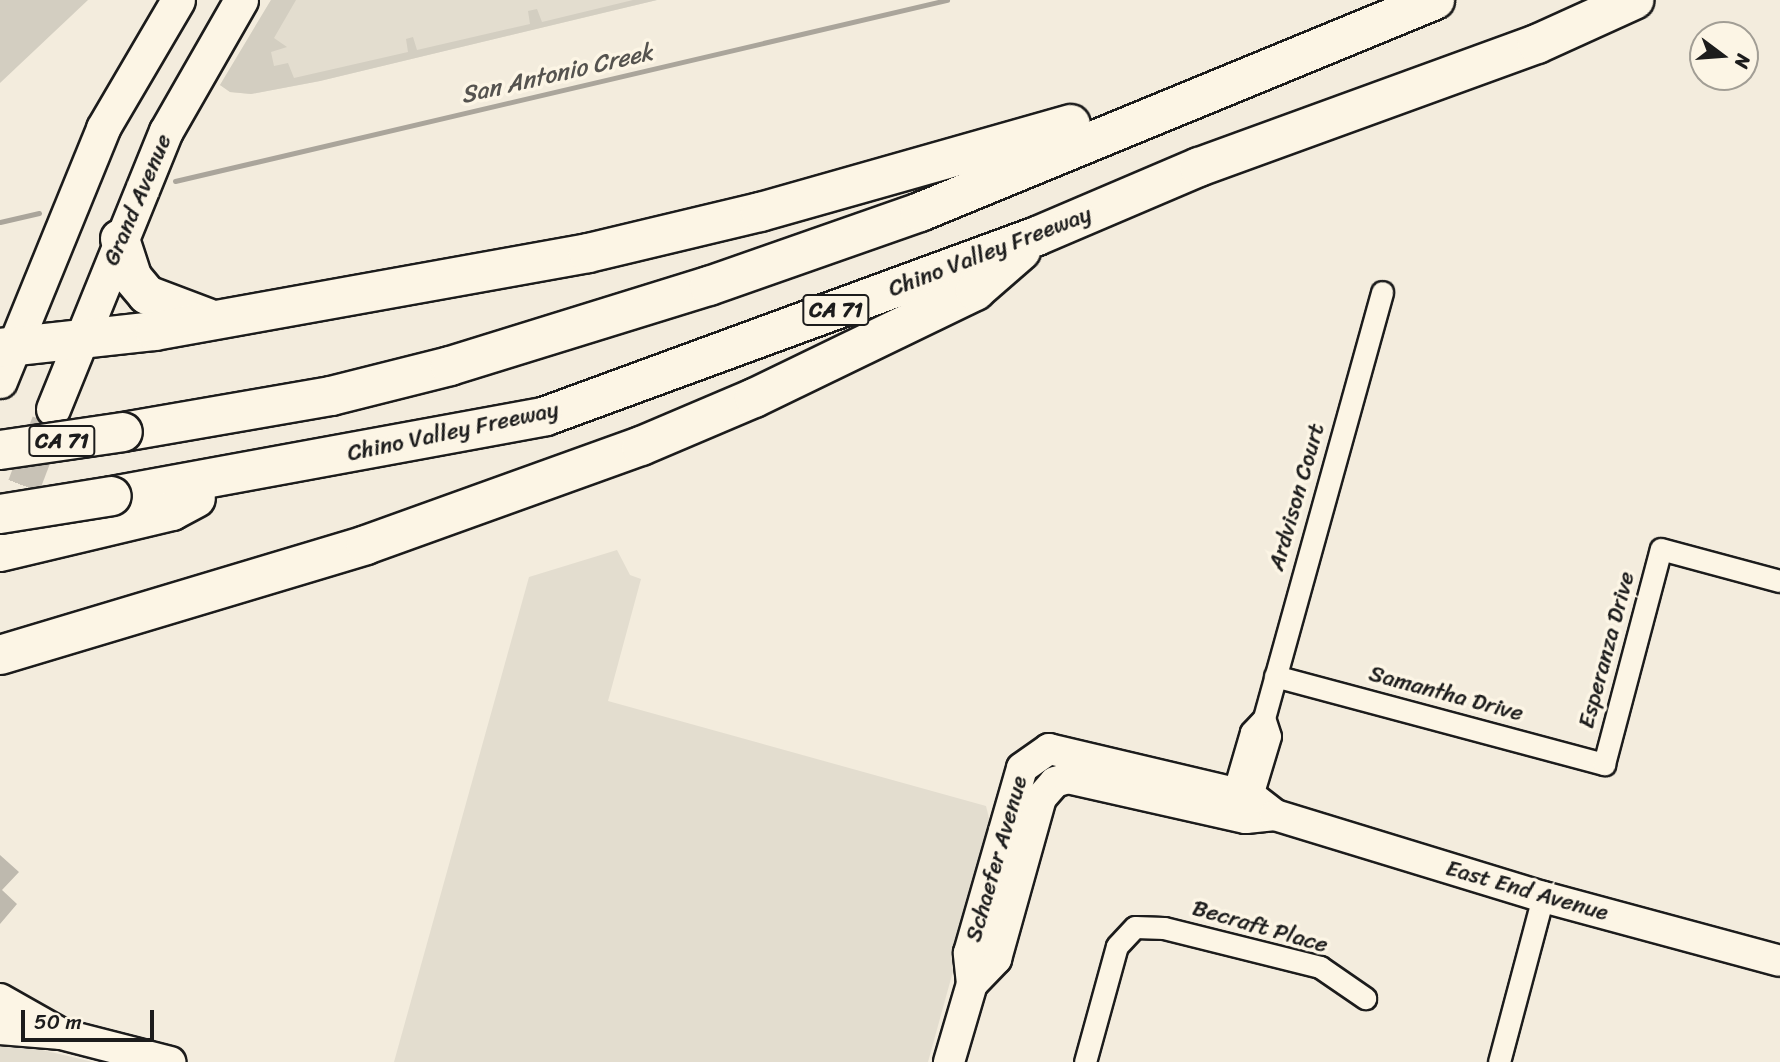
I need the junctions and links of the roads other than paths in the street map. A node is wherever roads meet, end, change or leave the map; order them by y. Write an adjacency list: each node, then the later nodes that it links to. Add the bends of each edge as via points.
1 (178, 0): 11 (main road, via 94,148)
2 (242, 0): 7 (main road, Grand Avenue, via 166,131)
3 (1435, 0): 5 (highway, CA 71)
4 (1634, 0): 6 (highway, Chino Valley Freeway / CA 71, via 1537,44 1199,167)
5 (1191, 96): 9 (highway, via 1151,97 994,148 588,253); 14 (highway, CA 71, bridge, via 920,212 709,286 384,383)
6 (1037, 236): 15 (highway, Chino Valley Freeway / CA 71, via 546,416 238,475); 19 (highway, via 975,291 754,398 641,446 342,553)
7 (120, 239): 9 (highway, via 132,277 147,295); 10 (main road, Grand Avenue)
8 (1382, 292): 20 (street, Ardvison Court)
9 (217, 320): 10 (highway)
10 (79, 340): 11 (highway); 13 (main road, Grand Avenue)
11 (7, 347): 12 (main road)
12 (0, 381)
13 (52, 409)
14 (0, 450)
15 (109, 511): 16 (highway, Chino Valley Freeway / CA 71, bridge); 17 (highway)
16 (0, 514)
17 (0, 552)
18 (1780, 581): 22 (street, Esperanza Drive, via 1661,549)
19 (0, 655)
20 (1275, 676): 22 (street, Samantha Drive); 24 (street, Ardvison Court, via 1264,718 1270,736)
21 (1049, 749): 24 (main road, East End Avenue); 27 (main road, Schaefer Avenue, via 1022,768 970,953)
22 (1604, 764)
23 (1055, 782): 24 (main road, East End Avenue, via 1068,778); 27 (main road, Schaefer Avenue, via 1041,798 996,959)
24 (1239, 805): 25 (main road, East End Avenue)
25 (1543, 897): 26 (main road, East End Avenue); 35 (street)
26 (1780, 961)
27 (972, 984): 33 (main road, Schaefer Avenue)
28 (1365, 998): 34 (street, Becraft Place, via 1320,967 1164,928 1135,927 1117,946)
29 (0, 999): 31 (main road)
30 (0, 1029): 31 (main road)
31 (61, 1034): 32 (main road)
32 (170, 1062)
33 (949, 1062)
34 (1085, 1062)
35 (1499, 1062)

